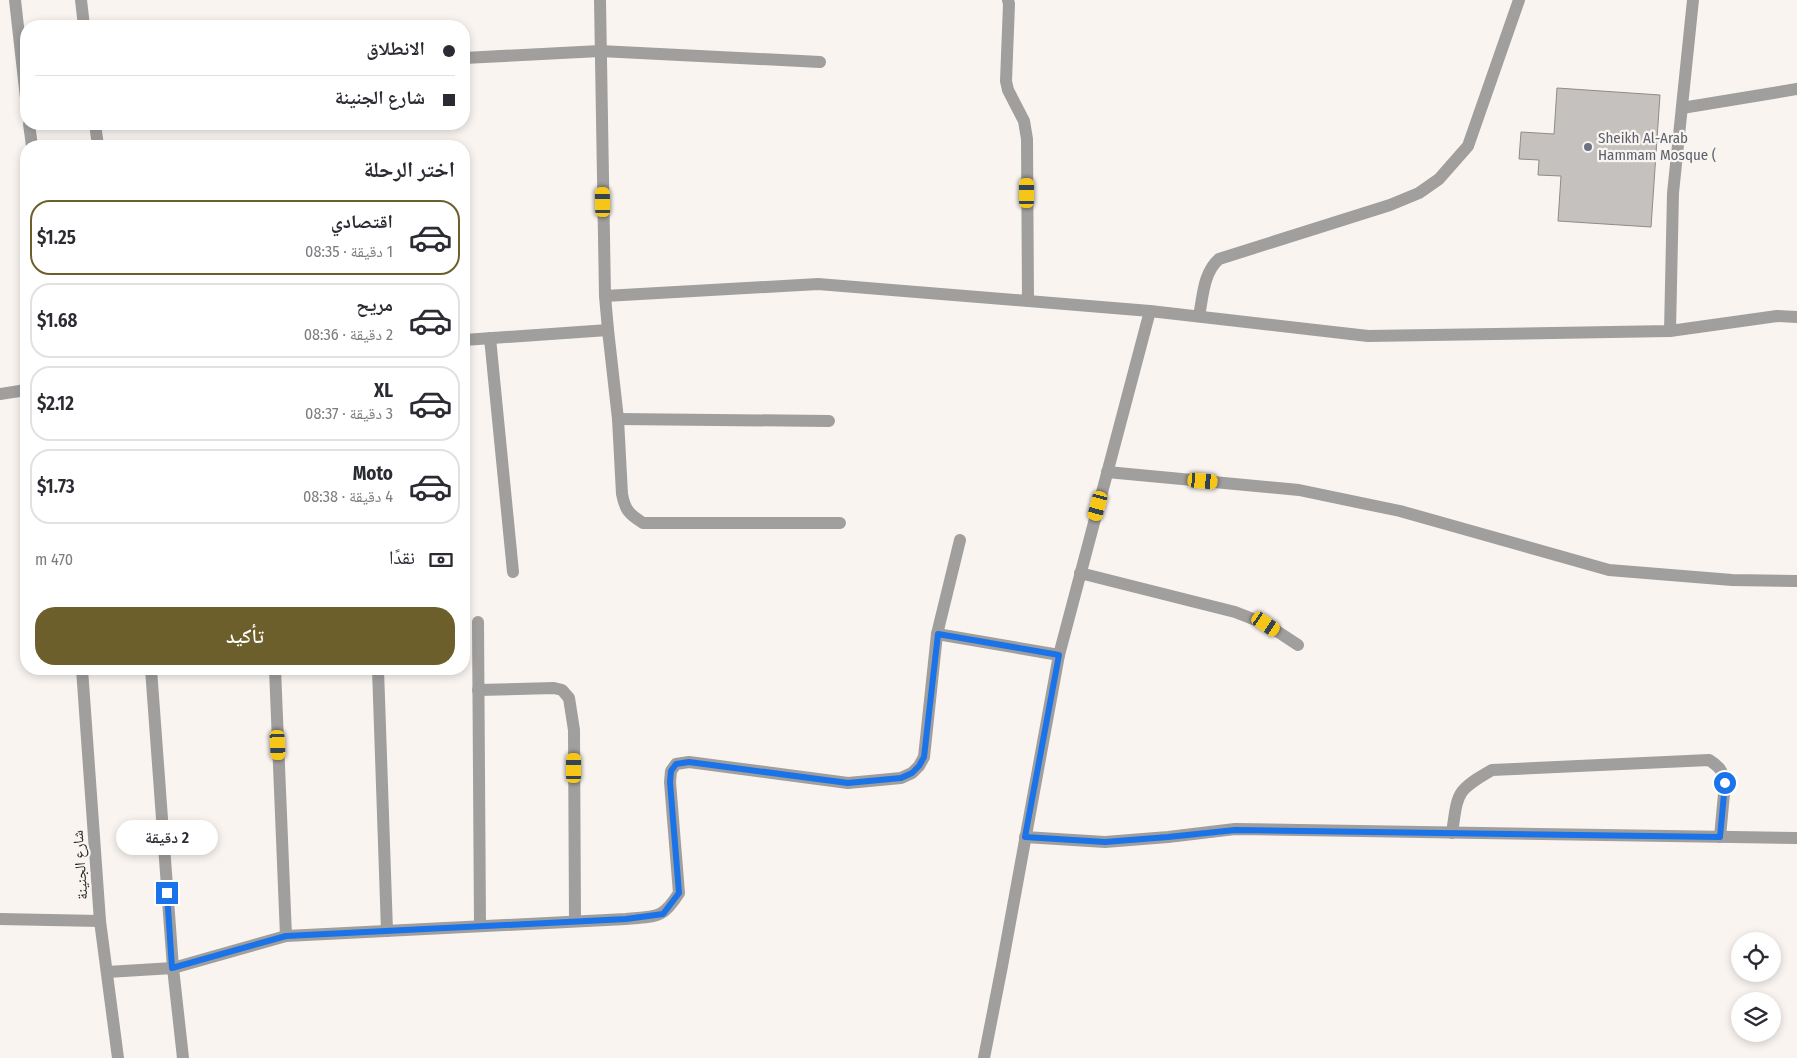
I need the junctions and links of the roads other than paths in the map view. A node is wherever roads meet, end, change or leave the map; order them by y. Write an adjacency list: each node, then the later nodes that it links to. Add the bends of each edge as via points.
1 (15, 0): 8 (street)
2 (81, 0): 7 (street)
3 (600, 0): 9 (street)
4 (1008, 0): 15 (street, via 1006,81 1024,121 1027,139)
5 (1519, 0): 17 (street, via 1468,146 1439,179 1419,193 1390,205 1219,259 1207,275)
6 (1693, 0): 13 (street)
7 (83, 20)
8 (20, 45)
9 (600, 51): 10 (street); 11 (street); 14 (street)
10 (470, 58)
11 (820, 62)
12 (1797, 89): 13 (street)
13 (1682, 108): 20 (street, via 1673,194)
14 (604, 296): 15 (street, via 818,284); 19 (street)
15 (1028, 301): 16 (street)
16 (1150, 310): 17 (street); 27 (street)
17 (1199, 316): 20 (street, via 1368,336)
18 (1797, 317): 20 (street, via 1777,316)
19 (608, 330): 21 (street); 25 (street)
20 (1670, 331)
21 (490, 338): 22 (street); 30 (street)
22 (470, 340)
23 (20, 391): 24 (street)
24 (0, 394)
25 (618, 420): 26 (street); 28 (street, via 624,506 643,523)
26 (828, 421)
27 (1107, 472): 31 (street); 32 (street, via 1299,490 1400,511 1609,570 1732,580)
28 (840, 523)
29 (960, 540): 34 (street)
30 (513, 572)
31 (1080, 573): 35 (street, via 1235,612 1266,624); 36 (street)
32 (1797, 581)
33 (478, 622): 41 (street)
34 (938, 634): 36 (street); 48 (street, via 924,757 912,773 901,778 848,783 689,762 676,764 671,771 670,782 679,893 672,905 663,914 649,917)
35 (1298, 645)
36 (1059, 655): 43 (street)
37 (82, 675): 47 (street, شارع الجنينة)
38 (151, 675): 52 (street)
39 (275, 675): 51 (street)
40 (378, 675): 50 (street)
41 (478, 690): 48 (street, via 554,688 562,690 569,698 574,730); 49 (street)
42 (1452, 833): 43 (street, via 1235,830 1105,842); 44 (street); 44 (street, via 1457,798 1470,783 1492,770 1710,760 1724,775)
43 (1025, 837): 56 (street)
44 (1720, 837): 45 (street)
45 (1797, 838)
46 (0, 919): 47 (street)
47 (100, 921): 53 (street, شارع الجنينة)
48 (575, 921): 49 (street)
49 (480, 926): 50 (street)
50 (387, 931): 51 (street)
51 (286, 936): 52 (street)
52 (172, 968): 53 (street); 55 (street)
53 (107, 972): 54 (street, شارع الجنينة)
54 (118, 1058)
55 (183, 1058)
56 (984, 1058)

